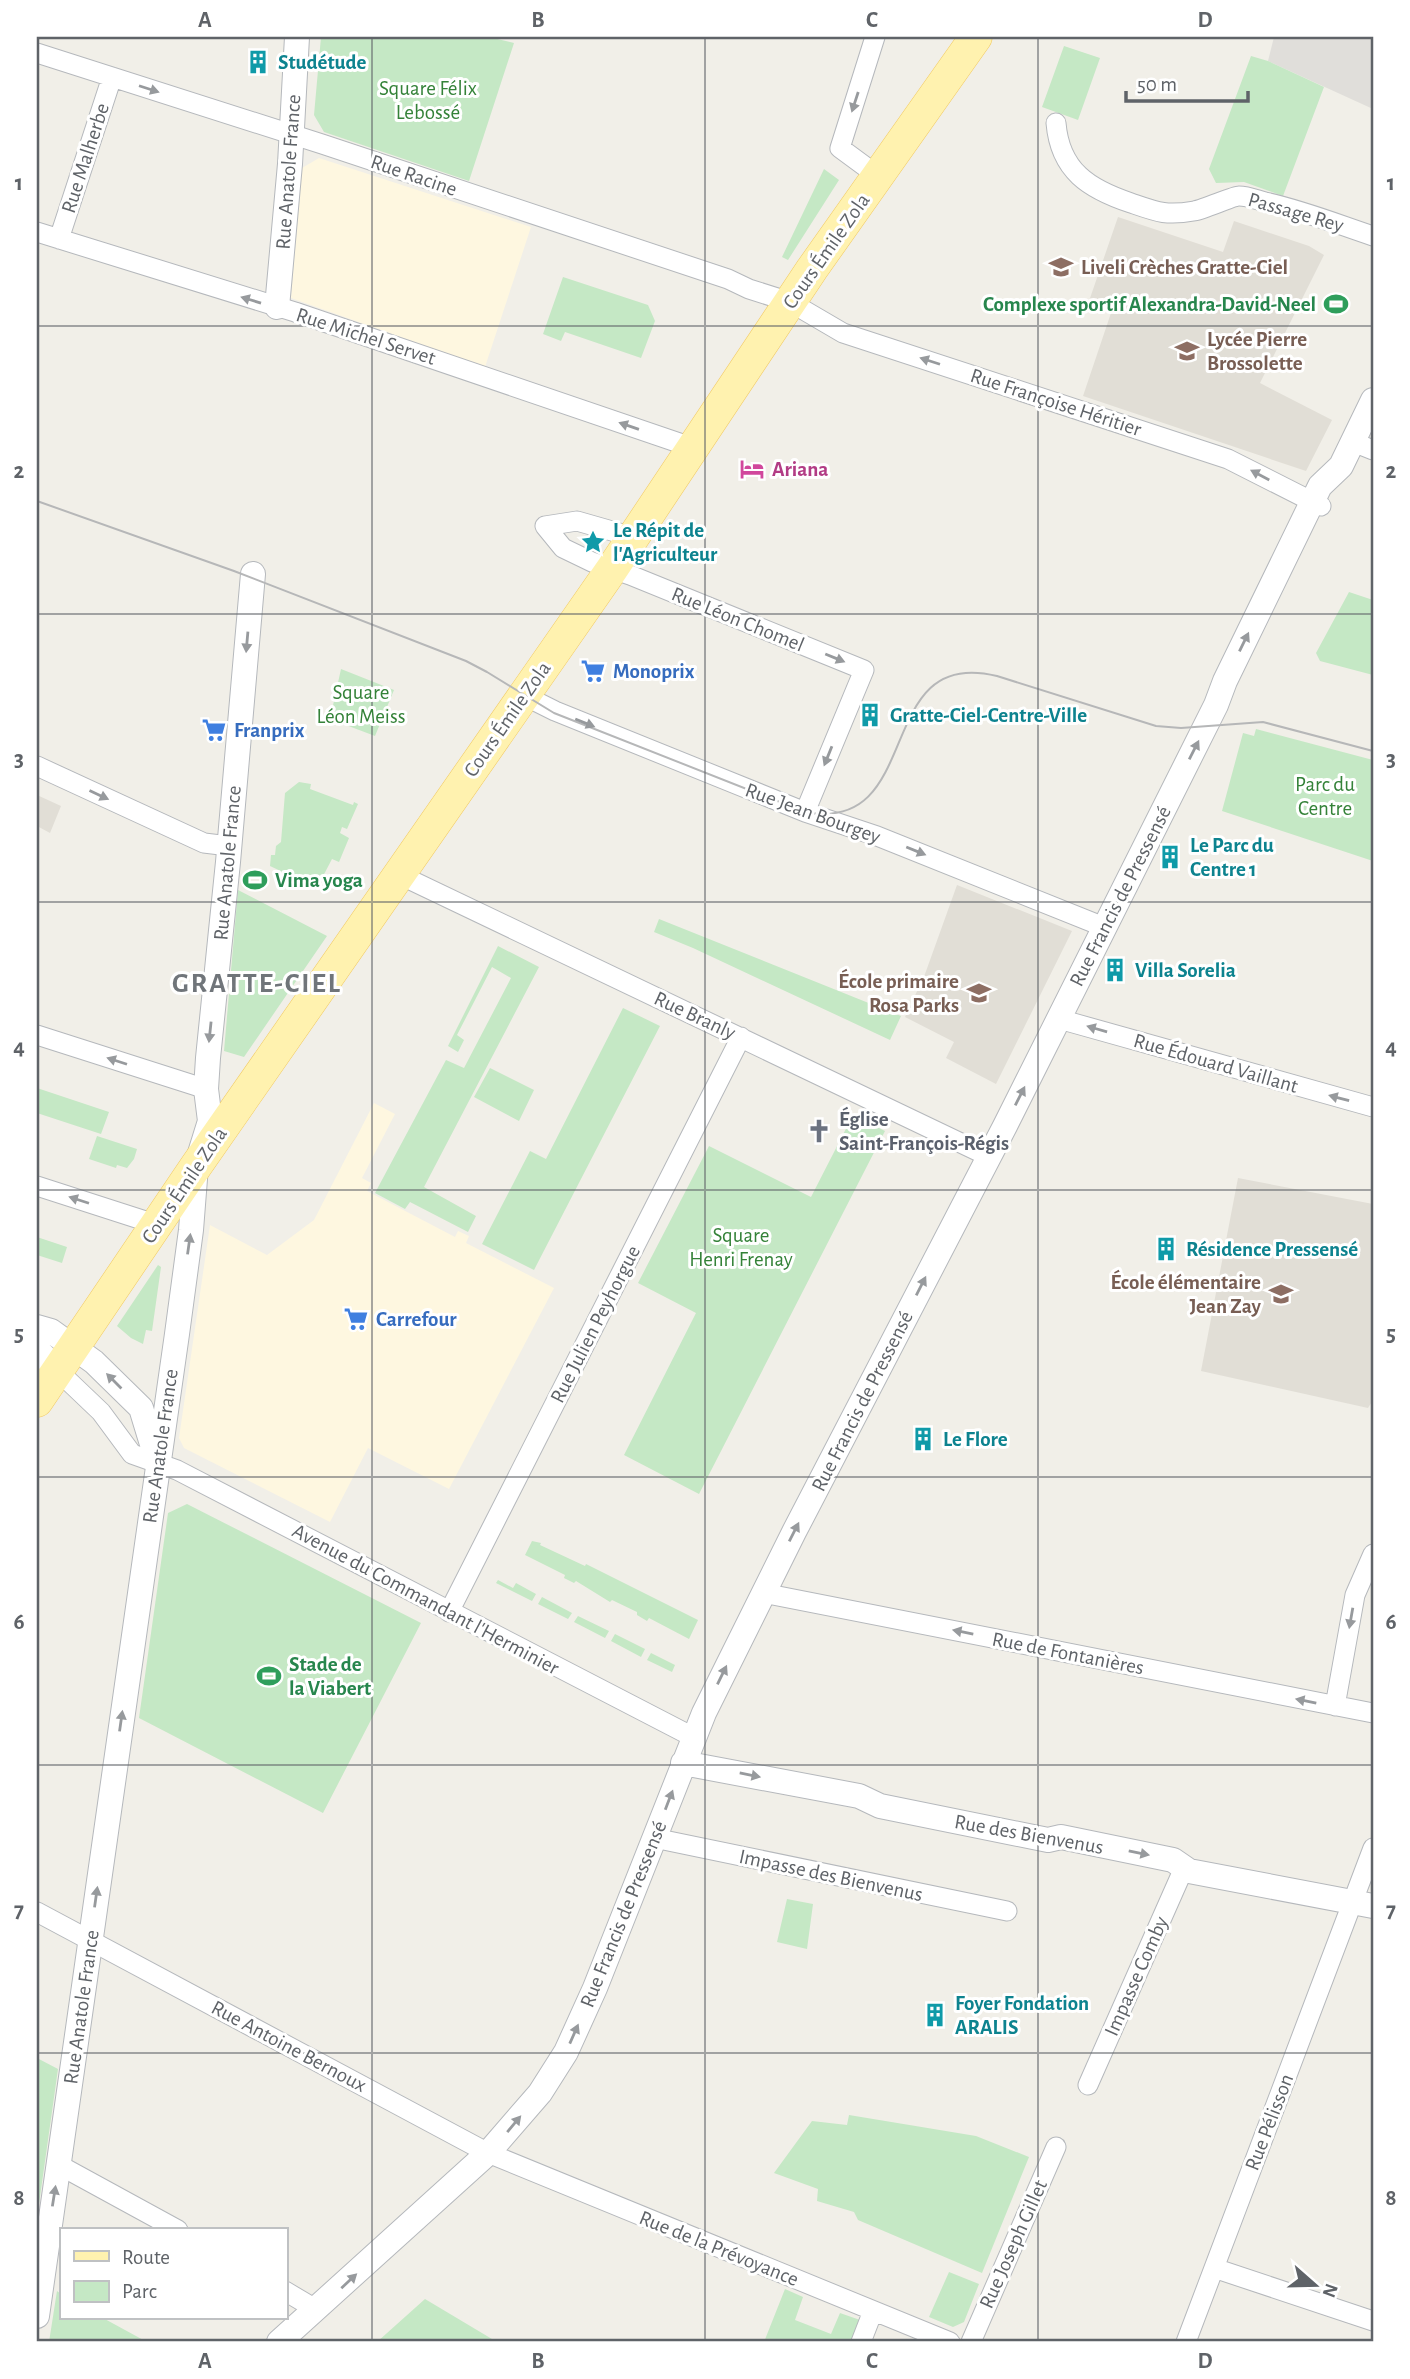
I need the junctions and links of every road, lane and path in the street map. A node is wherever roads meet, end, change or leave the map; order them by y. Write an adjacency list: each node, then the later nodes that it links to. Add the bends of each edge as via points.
1 (297, 37): 7 (street, Rue Anatole France)
2 (875, 37): 8 (street, one-way to 8, via 840,148)
3 (976, 37): 8 (main road, Cours Émile Zola)
4 (37, 53): 5 (street, Rue Racine)
5 (112, 77): 7 (street, Rue Racine, one-way to 7); 11 (street, Rue Malherbe)
6 (1056, 123): 10 (street, Passage Rey, via 1061,151 1071,167 1093,188 1114,197 1163,214 1195,211 1237,195 1286,206)
7 (292, 135): 12 (street, Rue Racine); 13 (street, Rue Anatole France)
8 (878, 176): 12 (main road, Cours Émile Zola)
9 (37, 232): 11 (street, Rue Michel Servet)
10 (1373, 236)
11 (59, 239): 13 (street, Rue Michel Servet, one-way to 11)
12 (790, 302): 16 (main road, Cours Émile Zola); 17 (street, Rue Françoise Héritier, one-way to 12, via 1228,458 843,333)
13 (277, 307): 16 (street, Rue Michel Servet, one-way to 13)
14 (1373, 400): 15 (street, Rue Francis de Pressensé)
15 (1363, 446): 17 (street, Rue Francis de Pressensé, via 1320,485)
16 (694, 448): 18 (main road, Cours Émile Zola)
17 (1317, 504): 26 (street, Rue Francis de Pressensé, one-way to 17)
18 (633, 537): 19 (main road, Cours Émile Zola); 19 (street, Rue Léon Chomel, via 578,521 545,526 563,548)
19 (612, 569): 21 (main road, Cours Émile Zola); 23 (street, Rue Léon Chomel, one-way to 23, via 864,670)
20 (253, 574): 24 (street, Rue Anatole France, one-way to 24)
21 (523, 695): 23 (street, Rue Jean Bourgey, one-way to 23); 25 (main road, Cours Émile Zola)
22 (37, 766): 24 (street, one-way to 24, via 204,843)
23 (805, 812): 26 (street, Rue Jean Bourgey, one-way to 26)
24 (229, 846): 30 (street, Rue Anatole France, one-way to 30)
25 (400, 875): 29 (street, Rue Branly); 33 (main road, Cours Émile Zola)
26 (1104, 927): 27 (street, Rue Francis de Pressensé)
27 (1059, 1019): 31 (street, Rue Édouard Vaillant, one-way to 27); 32 (street, Rue Francis de Pressensé, one-way to 27)
28 (37, 1035): 30 (street, one-way to 28)
29 (741, 1037): 32 (street, Rue Branly); 44 (street, Rue Julien Peyhorgue)
30 (206, 1089): 33 (street, Rue Anatole France, via 210,1121)
31 (1373, 1107)
32 (988, 1156): 43 (street, Rue Francis de Pressensé, one-way to 32)
33 (196, 1166): 35 (main road, Cours Émile Zola); 40 (street, Rue Anatole France, one-way to 33, via 191,1230)
34 (37, 1186): 35 (street, one-way to 34)
35 (158, 1225): 37 (main road, Cours Émile Zola)
36 (37, 1327): 37 (street, via 51,1331)
37 (56, 1356): 38 (main road, Cours Émile Zola); 39 (street, Avenue du Commandant l'Herminier); 40 (street, one-way to 37, via 94,1362)
38 (37, 1401)
39 (101, 1412): 40 (street, Avenue du Commandant l'Herminier, via 129,1427); 41 (street, Avenue du Commandant l'Herminier, via 132,1454)
40 (155, 1420): 41 (street)
41 (158, 1463): 44 (street, Avenue du Commandant l'Herminier); 55 (street, Rue Anatole France, one-way to 41)
42 (1373, 1554): 45 (street, one-way to 45, via 1355,1595)
43 (763, 1593): 45 (street, Rue de Fontanières, one-way to 43); 47 (street, Rue Francis de Pressensé, one-way to 43)
44 (449, 1612): 47 (street, Avenue du Commandant l'Herminier)
45 (1335, 1706): 46 (street, Rue de Fontanières)
46 (1373, 1713)
47 (693, 1737): 48 (street, Rue Francis de Pressensé)
48 (683, 1763): 49 (street, Rue Francis de Pressensé, one-way to 48); 51 (street, Rue des Bienvenus, one-way to 51, via 859,1796 880,1806 1048,1840 1061,1837 1173,1860)
49 (654, 1838): 53 (street, Impasse des Bienvenus); 58 (street, Rue Francis de Pressensé, one-way to 49, via 540,2093 566,2052)
50 (1373, 1848): 52 (street, Rue Pélisson)
51 (1184, 1868): 52 (street, Rue des Bienvenus); 56 (street, Impasse Comby)
52 (1363, 1904): 61 (street, Rue Pélisson)
53 (1007, 1911)
54 (37, 1912): 55 (street, Rue Antoine Bernoux)
55 (89, 1941): 58 (street, Rue Antoine Bernoux); 59 (street, Rue Anatole France)
56 (1088, 2085)
57 (1056, 2147): 71 (street, Rue Joseph Gillet)
58 (488, 2153): 64 (street, Rue Francis de Pressensé, one-way to 58); 65 (street, Rue de la Prévoyance)
59 (59, 2165): 60 (street); 62 (street, Rue Anatole France, one-way to 59)
60 (174, 2228)
61 (1214, 2268): 67 (street); 72 (street, Rue Pélisson)
62 (39, 2287): 66 (street, Rue Anatole France)
63 (287, 2292): 64 (street)
64 (317, 2310): 68 (street, Rue Francis de Pressensé)
65 (873, 2311): 69 (street); 70 (street, Rue de la Prévoyance)
66 (37, 2316)
67 (1373, 2321)
68 (279, 2342)
69 (861, 2342)
70 (950, 2342)
71 (971, 2342)
72 (1185, 2342)

